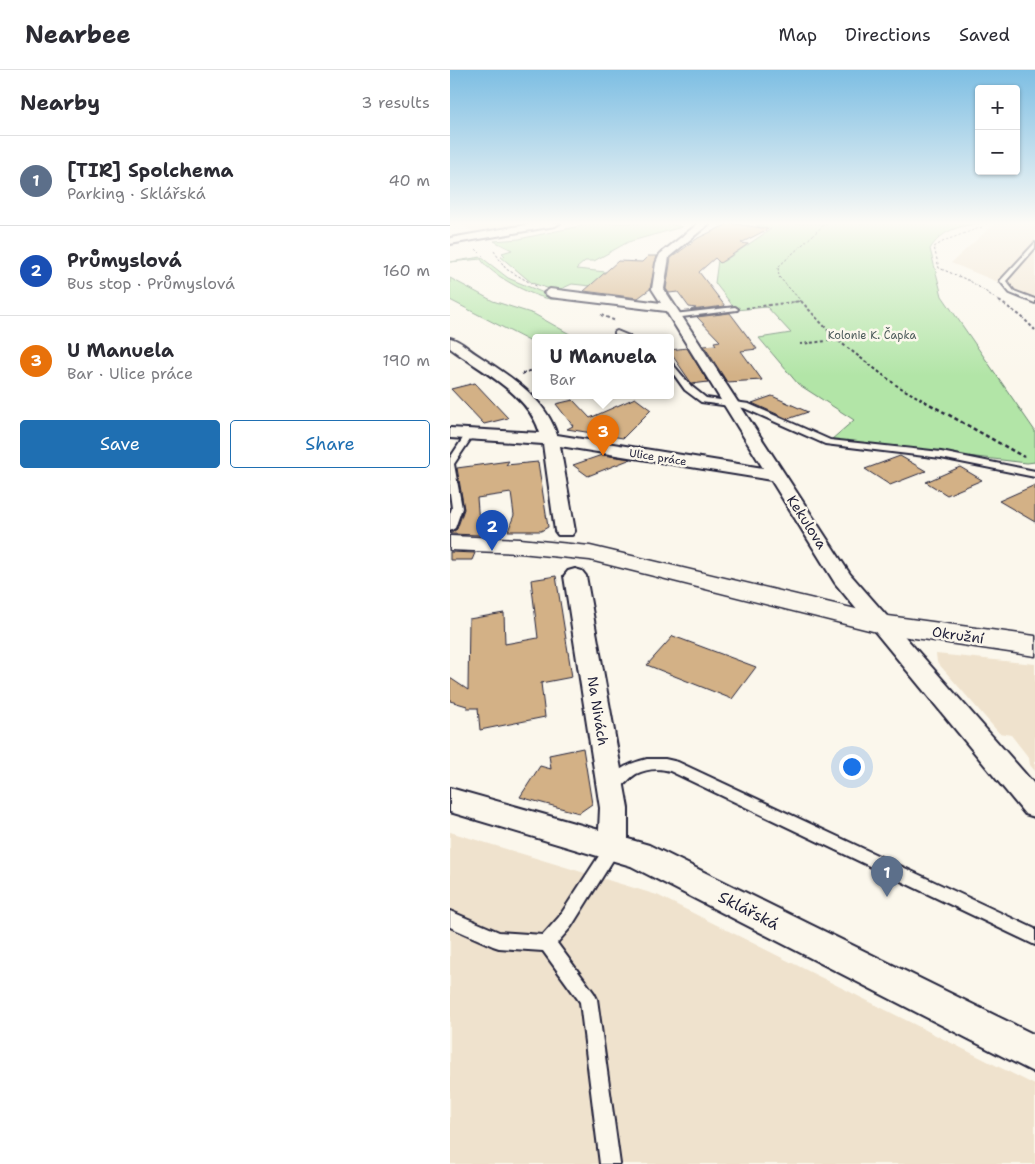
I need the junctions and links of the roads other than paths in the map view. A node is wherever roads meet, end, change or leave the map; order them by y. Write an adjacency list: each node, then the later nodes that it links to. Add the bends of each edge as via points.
1 (659, 274): 6 (street, Kekulova, via 657,287)
2 (1009, 274): 4 (lane, via 1003,281 1012,292)
3 (550, 293): 6 (street)
4 (1035, 301)
5 (735, 309): 6 (lane)
6 (672, 312): 9 (street, Kekulova)
7 (450, 342): 12 (street, via 525,396 543,418)
8 (674, 369): 9 (lane, via 688,388 704,400)
9 (731, 405): 13 (lane, via 746,406 828,442 941,455); 14 (street, Kekulova)
10 (450, 433): 11 (street, Ulice práce)
11 (470, 434): 12 (street, Ulice práce); 15 (lane, via 450,464 457,508)
12 (551, 439): 14 (street, Ulice práce); 16 (street)
13 (1035, 474)
14 (777, 476): 19 (street, Kekulova, via 842,578)
15 (450, 528)
16 (565, 531)
17 (450, 543): 19 (street, Okružní, via 590,553)
18 (576, 576): 21 (street, Na Nivách)
19 (881, 624): 20 (street, Okružní); 23 (street, Kekulova)
20 (1035, 646)
21 (611, 788): 24 (street, Na Nivách, via 615,821); 26 (lane, via 622,776 640,767 657,763 673,766)
22 (450, 800): 24 (street, Sklářská)
23 (1035, 805)
24 (613, 846): 27 (lane); 28 (street, Sklářská, via 666,868)
25 (450, 919): 27 (lane, via 499,940)
26 (1035, 937)
27 (548, 943): 29 (lane, via 588,999)
28 (1035, 1054)
29 (610, 1164)

